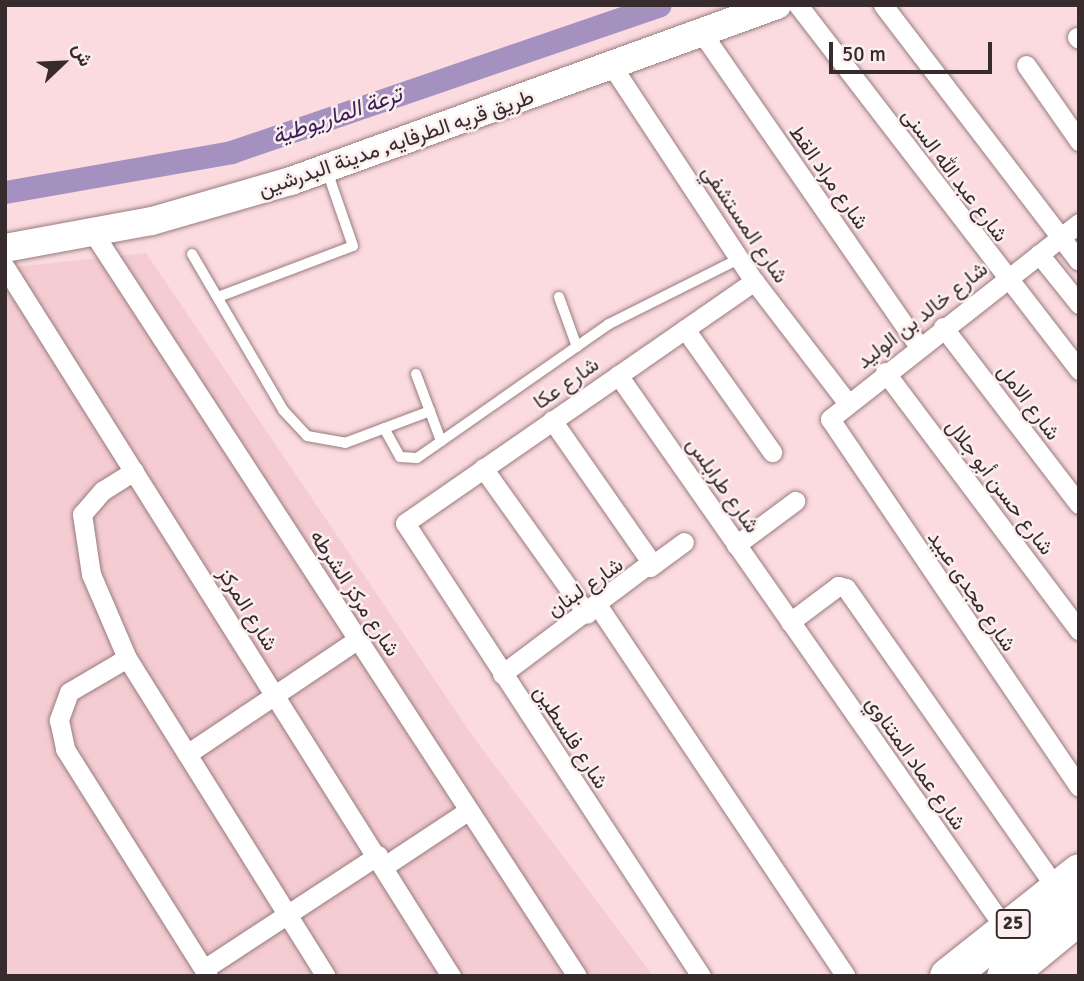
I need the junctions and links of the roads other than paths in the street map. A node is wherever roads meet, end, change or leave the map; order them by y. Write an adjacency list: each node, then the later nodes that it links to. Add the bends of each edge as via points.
1 (777, 5): 4 (main road, طريق قريه الطرفايه, مدينة البدرشين)
2 (799, 5): 18 (street, شارع عبد الله السنى)
3 (883, 5): 11 (street)
4 (702, 33): 6 (main road, طريق قريه الطرفايه, مدينة البدرشين); 25 (street, شارع مراد القط)
5 (1026, 65): 7 (street)
6 (612, 66): 8 (main road, طريق قريه الطرفايه, مدينة البدرشين); 15 (street, شارع المستشفي)
7 (1079, 141)
8 (326, 169): 10 (main road, طريق قريه الطرفايه, مدينة البدرشين); 20 (lane, via 352,246)
9 (1079, 223): 11 (street, شارع خالد بن الوليد)
10 (94, 234): 12 (main road, طريق قريه الطرفايه, مدينة البدرشين); 49 (street, شارع مركز الشرطه)
11 (1060, 237): 14 (street, شارع خالد بن الوليد); 16 (street)
12 (5, 248)
13 (192, 254): 20 (lane)
14 (1039, 254): 18 (street, شارع خالد بن الوليد); 22 (street)
15 (739, 259): 19 (street, شارع المستشفي); 26 (lane, via 689,280)
16 (1079, 261)
17 (5, 267): 39 (street, شارع المركز)
18 (1006, 279): 23 (street, شارع خالد بن الوليد); 27 (street, شارع عبد الله السنى)
19 (754, 281): 24 (street, شارع عكا); 31 (street, شارع المستشفي)
20 (218, 297): 35 (lane, via 283,410 307,436 331,444)
21 (559, 297): 26 (lane)
22 (1079, 304)
23 (943, 327): 25 (street, شارع خالد بن الوليد); 41 (street, شارع الامل)
24 (685, 329): 30 (street, شارع عكا); 37 (street)
25 (919, 346): 28 (street, شارع خالد بن الوليد)
26 (577, 347): 36 (lane)
27 (1079, 370)
28 (885, 372): 31 (street, شارع خالد بن الوليد); 48 (street, شارع حسن أبو جلال)
29 (416, 374): 32 (lane)
30 (618, 375): 34 (street, شارع عكا); 44 (street, شارع طرابلس)
31 (847, 401): 33 (street, شارع خالد بن الوليد)
32 (430, 411): 35 (lane); 36 (lane)
33 (830, 419): 54 (street, شارع مجدى عبيد)
34 (552, 421): 38 (street, شارع عكا); 45 (street, شارع لبنان, via 647,552)
35 (384, 428): 36 (lane, via 400,457 417,458)
36 (441, 441)
37 (772, 452)
38 (483, 468): 42 (street, شارع عكا); 46 (street)
39 (134, 471): 50 (street, via 91,501 81,534); 52 (street, شارع المركز)
40 (795, 501): 44 (street)
41 (1079, 504)
42 (405, 523): 51 (street, شارع فلسطين)
43 (684, 542): 45 (street)
44 (737, 545): 47 (street, شارع طرابلس)
45 (650, 567): 46 (street, شارع لبنان)
46 (592, 610): 51 (street, شارع لبنان); 65 (street)
47 (790, 622): 57 (street, via 838,586 846,588); 59 (street, شارع عماد المتناوي)
48 (1079, 630)
49 (358, 639): 52 (street); 55 (street, شارع مركز الشرطه)
50 (127, 658): 53 (street); 60 (street, via 69,692 61,705 61,733)
51 (502, 674): 64 (street, شارع فلسطين)
52 (275, 694): 53 (street); 56 (street, شارع المركز)
53 (187, 754): 58 (street)
54 (1079, 787)
55 (469, 810): 56 (street); 63 (street, شارع مركز الشرطه)
56 (380, 861): 58 (street); 62 (street, شارع المركز)
57 (1071, 892): 59 (highway, 25); 67 (highway, 25)
58 (288, 915): 60 (street); 61 (street)
59 (1006, 930): 66 (highway, 25)
60 (206, 973)
61 (326, 976)
62 (451, 976)
63 (577, 976)
64 (701, 976)
65 (846, 976)
66 (948, 976)
67 (1005, 976)

